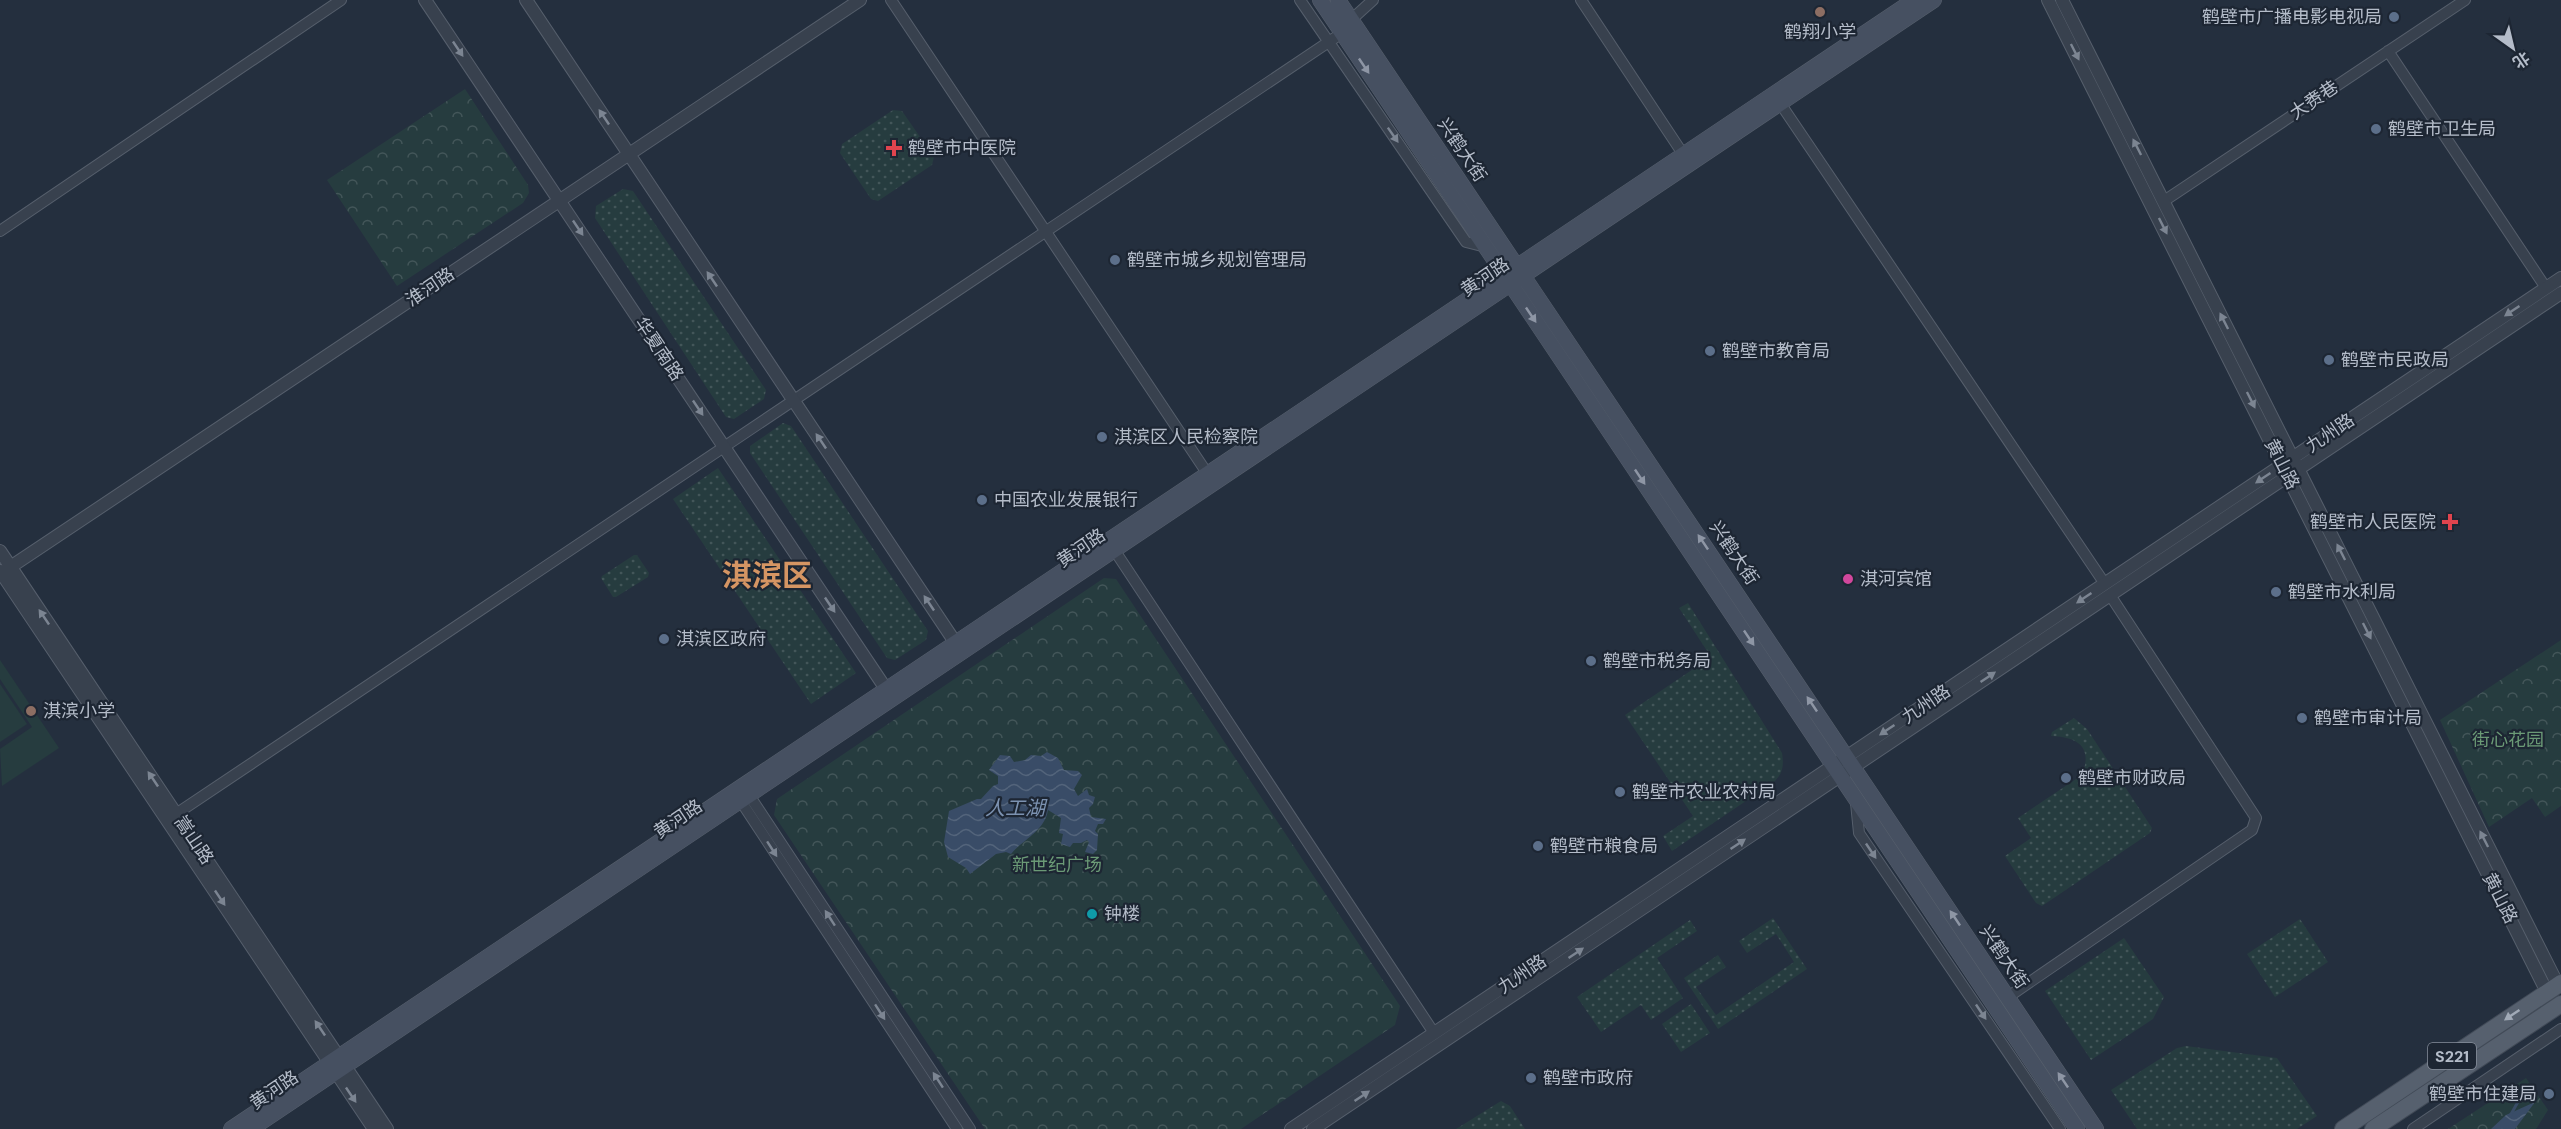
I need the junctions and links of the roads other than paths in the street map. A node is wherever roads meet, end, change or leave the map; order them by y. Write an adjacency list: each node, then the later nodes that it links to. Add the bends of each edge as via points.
1 (342, 0): 25 (street)
2 (426, 0): 23 (street, 华夏南路, one-way to 23)
3 (526, 0): 21 (street, one-way to 3)
4 (860, 0): 21 (street, 淮河路)
5 (891, 0): 26 (street)
6 (1300, 0): 18 (street)
7 (1320, 0): 17 (main road, 兴鹤大街)
8 (1338, 0): 16 (main road, 兴鹤大街)
9 (1373, 0): 16 (street)
10 (1581, 0): 22 (street)
11 (1914, 0): 22 (main road, 黄河路)
12 (1934, 0): 20 (main road, 黄河路)
13 (2048, 0): 34 (street, 黄山路, one-way to 34)
14 (2062, 0): 24 (street, 黄山路, one-way to 14)
15 (2465, 0): 19 (street, 大赉巷)
16 (1351, 20): 28 (main road, 兴鹤大街)
17 (1342, 33): 18 (street); 27 (main road, 兴鹤大街, one-way to 27)
18 (1328, 42): 26 (street); 27 (street, one-way to 27, via 1466,242)
19 (2388, 51): 24 (street, 大赉巷); 30 (street)
20 (1780, 103): 28 (main road, 黄河路); 39 (street)
21 (629, 154): 23 (street, 淮河路); 32 (street, one-way to 21)
22 (1683, 154): 28 (main road, 黄河路)
23 (560, 201): 33 (street, 华夏南路, one-way to 33); 38 (street, 淮河路)
24 (2164, 201): 34 (street, 黄山路, one-way to 24)
25 (0, 231)
26 (1046, 231): 32 (street); 35 (street)
27 (1486, 247): 28 (main road, 兴鹤大街)
28 (1514, 275): 35 (main road, 黄河路); 36 (main road, 黄河路); 42 (main road, 兴鹤大街)
29 (2561, 278): 30 (street, 九州路)
30 (2546, 288): 34 (street, 九州路, one-way to 34)
31 (2561, 293): 34 (street, 九州路)
32 (793, 400): 33 (street); 40 (street, one-way to 32)
33 (724, 447): 41 (street, 华夏南路, one-way to 41); 45 (street)
34 (2291, 467): 39 (street, 九州路); 46 (street, 黄山路)
35 (1208, 473): 36 (main road, 黄河路)
36 (1111, 544): 40 (main road, 黄河路); 50 (street)
37 (0, 551): 38 (street, 嵩山路)
38 (3, 571): 45 (street, 嵩山路, one-way to 38); 51 (street, 嵩山路, one-way to 51)
39 (2108, 589): 42 (street, 九州路); 47 (street, via 2256,818 2255,824 2252,830)
40 (958, 647): 41 (main road, 黄河路)
41 (889, 694): 44 (main road, 黄河路); 51 (main road, 黄河路)
42 (1844, 766): 43 (main road, 兴鹤大街); 47 (main road, 兴鹤大街, one-way to 42); 50 (street, 九州路); 59 (street, 九州路, one-way to 42)
43 (1856, 796): 60 (street, one-way to 60, via 1859,832); 61 (main road, 兴鹤大街)
44 (744, 798): 51 (main road, 黄河路); 56 (street, one-way to 56); 57 (street, one-way to 44)
45 (176, 814): 51 (street, 嵩山路, one-way to 45)
46 (2555, 987): 63 (main road, S221, one-way to 63)
47 (2008, 997): 62 (main road, 兴鹤大街, one-way to 47)
48 (2561, 1004): 64 (main road, S221)
49 (2561, 1029): 65 (street)
50 (1434, 1033): 58 (street, 九州路)
51 (337, 1064): 52 (main road, 黄河路); 53 (main road, 黄河路); 54 (street, 嵩山路, one-way to 54); 55 (street, 嵩山路)
52 (231, 1129)
53 (251, 1129)
54 (374, 1129)
55 (387, 1129)
56 (957, 1129)
57 (970, 1129)
58 (1291, 1129)
59 (1313, 1129)
60 (2060, 1129)
61 (2077, 1129)
62 (2096, 1129)
63 (2343, 1129)
64 (2373, 1129)
65 (2413, 1129)

